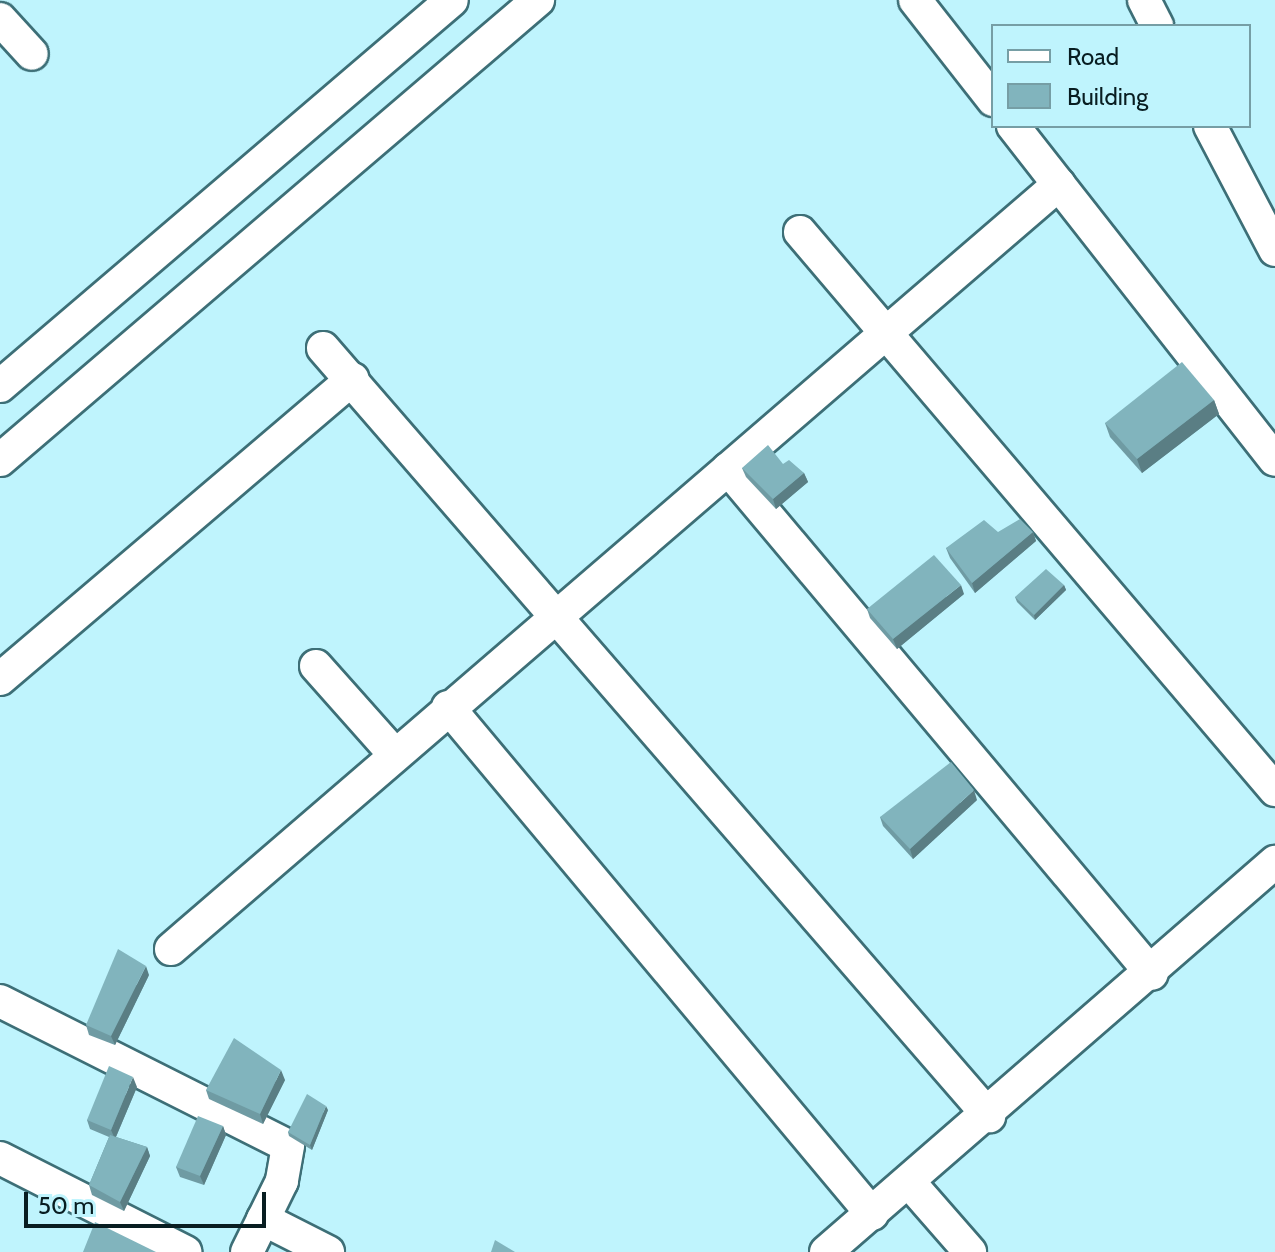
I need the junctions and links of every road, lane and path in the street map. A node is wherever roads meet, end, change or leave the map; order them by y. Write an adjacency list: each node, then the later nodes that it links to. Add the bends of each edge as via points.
1 (452, 0): 17 (street)
2 (538, 0): 18 (street)
3 (915, 0): 8 (street)
4 (1144, 0): 6 (street)
5 (0, 19): 7 (street)
6 (1156, 24)
7 (32, 54)
8 (991, 97)
9 (1015, 128): 11 (street)
10 (1211, 128): 13 (street)
11 (1059, 184): 14 (street); 19 (street)
12 (800, 232): 14 (street)
13 (1275, 250)
14 (886, 332): 20 (street); 26 (street)
15 (323, 348): 16 (street)
16 (353, 379): 21 (street); 23 (street)
17 (0, 386)
18 (0, 460)
19 (1275, 460)
20 (728, 469): 21 (street); 29 (street)
21 (553, 615): 24 (street); 31 (street)
22 (316, 666): 25 (street)
23 (0, 679)
24 (448, 707): 25 (street); 34 (street)
25 (394, 754): 28 (street)
26 (1275, 790)
27 (1275, 862): 29 (street)
28 (171, 949)
29 (1152, 974): 31 (street)
30 (0, 1001): 35 (street, via 288,1146)
31 (989, 1116): 33 (street)
32 (0, 1158): 36 (street)
33 (909, 1182): 34 (street); 40 (street)
34 (872, 1214): 39 (street)
35 (263, 1219): 37 (street); 38 (street)
36 (185, 1252)
37 (247, 1252)
38 (328, 1252)
39 (826, 1252)
40 (970, 1252)

